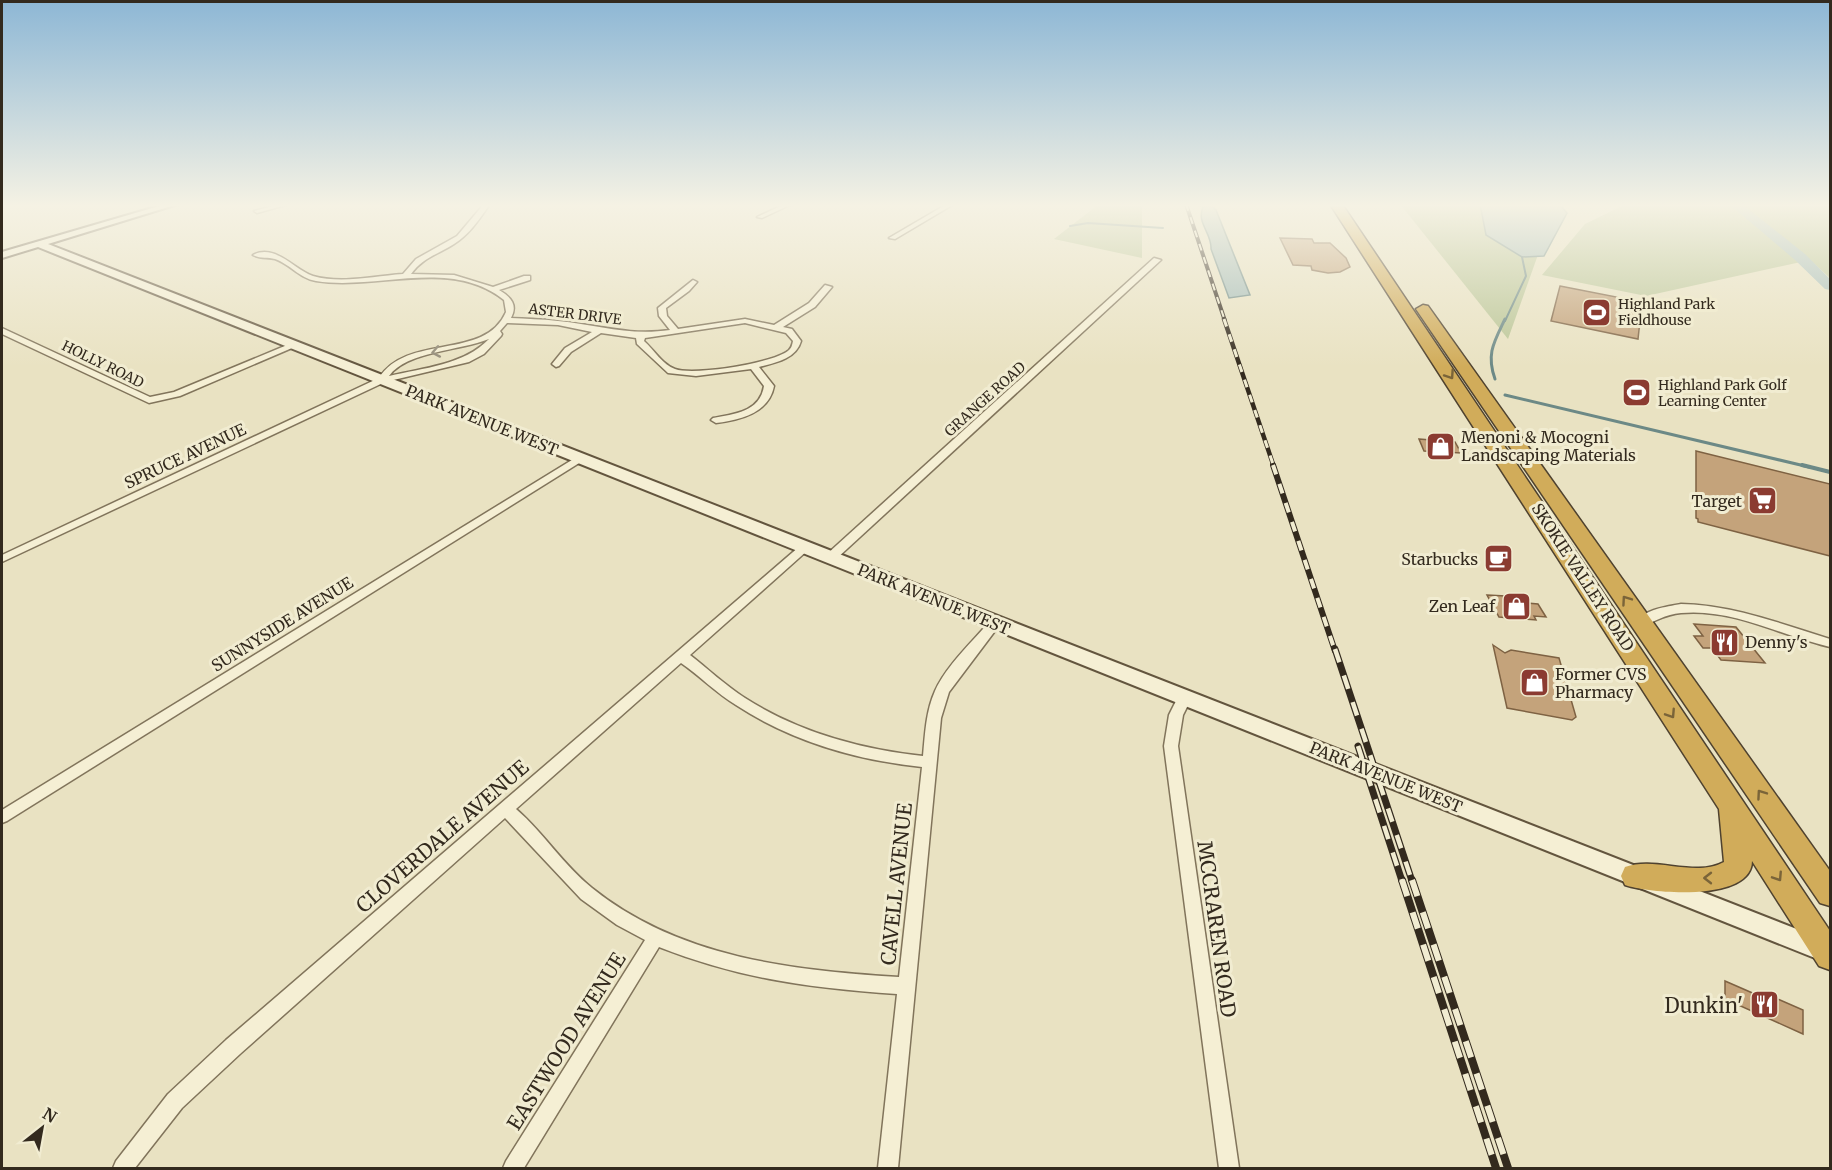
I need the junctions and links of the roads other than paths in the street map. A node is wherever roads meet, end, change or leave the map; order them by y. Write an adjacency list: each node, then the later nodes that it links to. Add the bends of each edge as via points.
1 (75, 259): 21 (street, PARK AVENUE WEST)
2 (279, 259): 7 (street, via 315,279)
3 (420, 259): 7 (street)
4 (1372, 259): 38 (highway, SKOKIE VALLEY ROAD, one-way to 38)
5 (1388, 259): 32 (highway, SKOKIE VALLEY ROAD, one-way to 5)
6 (1157, 260): 30 (street, GRANGE ROAD)
7 (406, 275): 11 (street, via 448,276)
8 (526, 278): 11 (street)
9 (693, 282): 17 (street, via 687,291 662,308 663,316)
10 (828, 287): 13 (street, via 812,305)
11 (492, 290): 12 (street, via 510,305)
12 (505, 320): 14 (street, ASTER DRIVE); 16 (street)
13 (777, 327): 17 (street, ASTER DRIVE, via 745,321); 23 (street, ASTER DRIVE, via 794,334 795,348 782,357)
14 (600, 330): 18 (street, ASTER DRIVE); 22 (street, via 568,350)
15 (2, 331): 21 (street, HOLLY ROAD, via 149,400 177,394)
16 (496, 331): 19 (street); 20 (street, via 498,334)
17 (676, 332): 18 (street, ASTER DRIVE)
18 (641, 336): 23 (street, ASTER DRIVE, via 640,342 664,366 684,374)
19 (474, 341): 20 (street); 24 (street, one-way to 24)
20 (489, 344): 26 (street, SPRUCE AVENUE, via 466,360)
21 (295, 345): 25 (street, PARK AVENUE WEST)
22 (556, 364)
23 (753, 365): 27 (street, via 770,386 766,398 741,416)
24 (393, 366): 25 (street); 26 (street)
25 (360, 371): 26 (street, PARK AVENUE WEST)
26 (382, 380): 28 (street, PARK AVENUE WEST); 31 (street, SPRUCE AVENUE)
27 (716, 420)
28 (580, 458): 29 (street, PARK AVENUE WEST); 40 (street, SUNNYSIDE AVENUE)
29 (804, 548): 30 (street, PARK AVENUE WEST); 35 (street, CLOVERDALE AVENUE)
30 (831, 557): 33 (street, PARK AVENUE WEST)
31 (2, 559)
32 (1641, 622): 34 (street, via 1661,612 1711,608); 42 (highway, SKOKIE VALLEY ROAD, one-way to 32)
33 (995, 623): 36 (street, PARK AVENUE WEST); 37 (street, CAVELL AVENUE, via 942,691 934,718)
34 (1830, 644)
35 (680, 655): 37 (street, via 737,699 782,724 858,750); 39 (street, CLOVERDALE AVENUE)
36 (1185, 697): 41 (street, PARK AVENUE WEST); 49 (street, MCCRAREN ROAD, via 1176,715 1171,746)
37 (929, 762): 45 (street, CAVELL AVENUE)
38 (1729, 802): 41 (highway, one-way to 41, via 1738,849 1738,868 1730,875); 44 (highway, SKOKIE VALLEY ROAD, one-way to 44)
39 (504, 809): 43 (street, via 520,821 576,884 625,921); 46 (street, CLOVERDALE AVENUE, via 175,1101)
40 (2, 817)
41 (1635, 876): 44 (street, PARK AVENUE WEST)
42 (1830, 894)
43 (656, 937): 45 (street, via 757,971 821,981); 47 (street, EASTWOOD AVENUE)
44 (1830, 954)
45 (906, 986): 48 (street, CAVELL AVENUE)
46 (123, 1168)
47 (513, 1168)
48 (888, 1168)
49 (1229, 1168)

